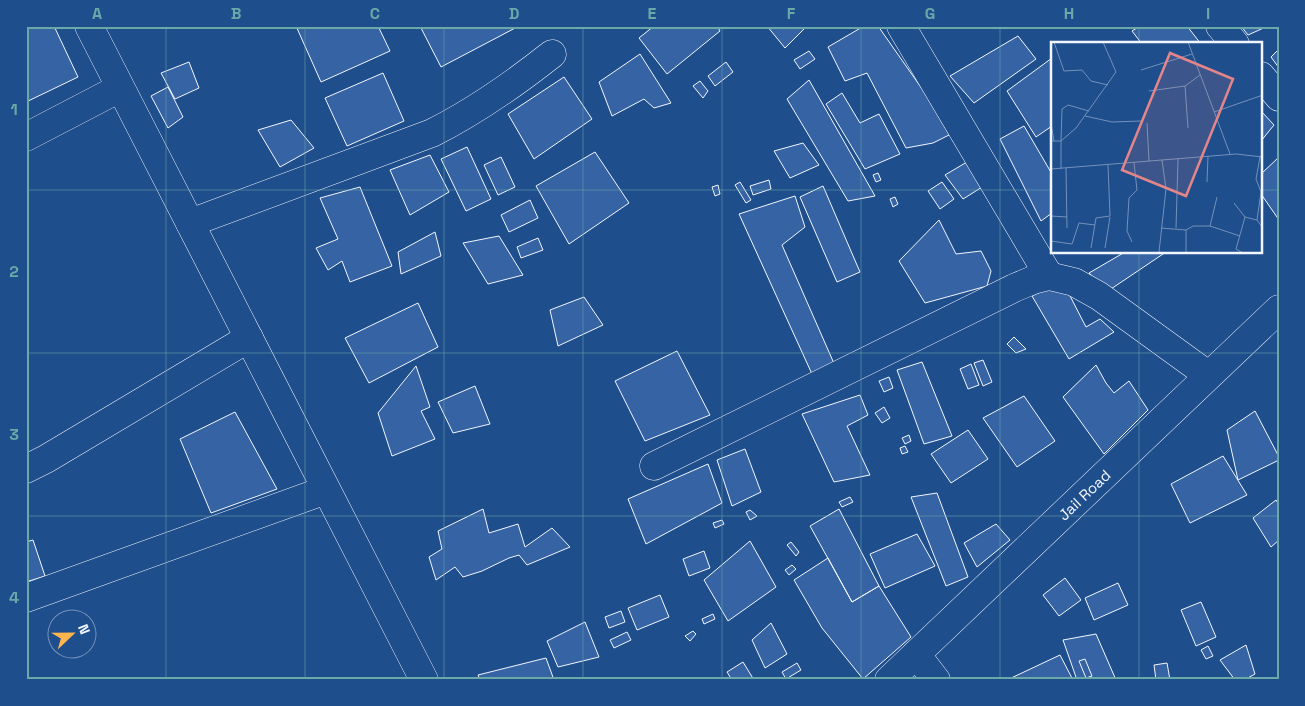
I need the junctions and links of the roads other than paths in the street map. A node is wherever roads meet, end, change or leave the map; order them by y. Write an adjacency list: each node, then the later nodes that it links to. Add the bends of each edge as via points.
1 (89, 26): 7 (street)
2 (901, 26): 11 (street)
3 (1220, 26): 4 (street)
4 (1232, 42)
5 (552, 54): 10 (street, via 506,90 432,133)
6 (1262, 77): 8 (street)
7 (120, 88): 9 (street); 10 (street)
8 (1279, 97)
9 (26, 137)
10 (190, 223): 13 (street)
11 (1049, 276): 14 (street, via 1074,282 1099,296); 15 (street, via 1014,288)
12 (1270, 317): 14 (street, Jail Road)
13 (250, 338): 16 (street); 17 (street)
14 (1208, 375): 19 (street, Jail Road)
15 (654, 466)
16 (26, 469)
17 (326, 490): 18 (street); 20 (street)
18 (26, 598)
19 (916, 654): 21 (street, Jail Road); 22 (street)
20 (424, 680)
21 (889, 680)
22 (936, 680)

